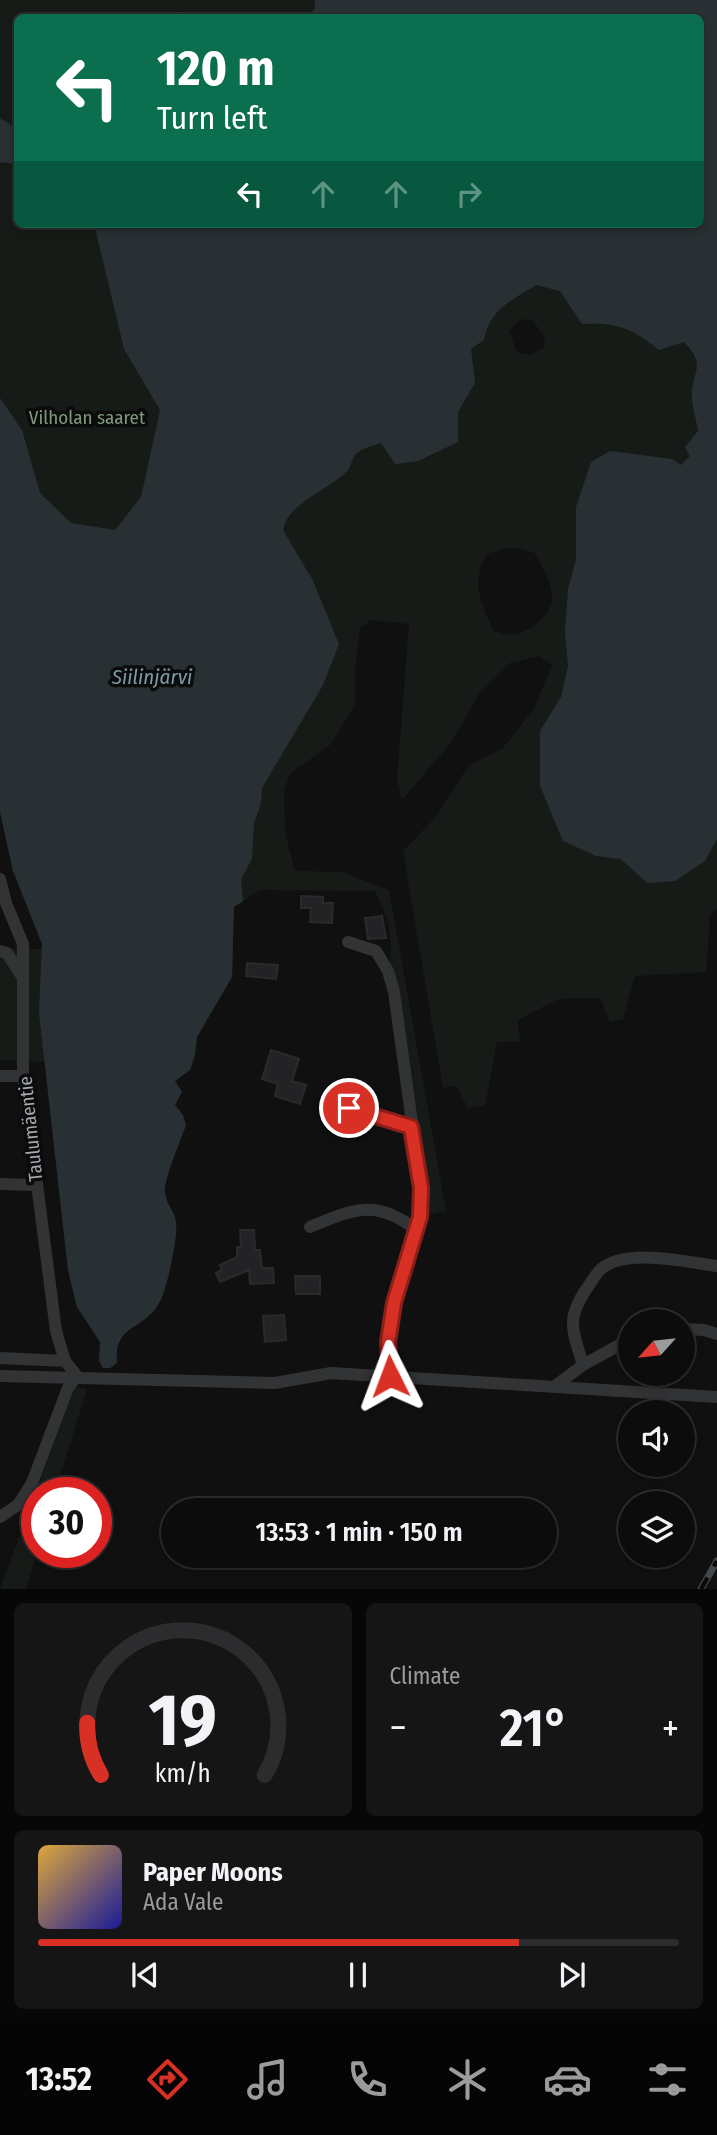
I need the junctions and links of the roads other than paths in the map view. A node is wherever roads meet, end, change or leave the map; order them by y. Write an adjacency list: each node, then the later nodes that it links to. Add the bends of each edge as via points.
1 (0, 879): 4 (street, Taulumäentie, via 23,944)
2 (348, 942): 8 (street, via 376,951 388,971)
3 (0, 951): 4 (street, via 7,953)
4 (21, 975): 6 (street, Taulumäentie)
5 (1, 1076): 6 (street)
6 (23, 1076): 10 (street, Taulumäentie)
7 (328, 1102): 8 (street)
8 (411, 1127): 12 (street, via 421,1188)
9 (0, 1184): 10 (street)
10 (36, 1185): 18 (street, Taulumäentie, via 56,1331)
11 (310, 1227): 12 (street, via 365,1209 397,1215)
12 (416, 1230): 21 (street, via 394,1303 388,1342)
13 (717, 1266): 19 (street, via 642,1259 618,1260 600,1270 575,1306 573,1330)
14 (695, 1331): 15 (street)
15 (717, 1334)
16 (618, 1346): 19 (street)
17 (0, 1358): 18 (street)
18 (65, 1361): 22 (street, Taulumäentie)
19 (583, 1365): 23 (street)
20 (0, 1376): 22 (street)
21 (390, 1376): 22 (street, via 331,1373 275,1383); 23 (street)
22 (77, 1377): 25 (street, via 68,1388 32,1483 18,1504)
23 (555, 1386): 24 (street)
24 (717, 1397)
25 (0, 1517)

